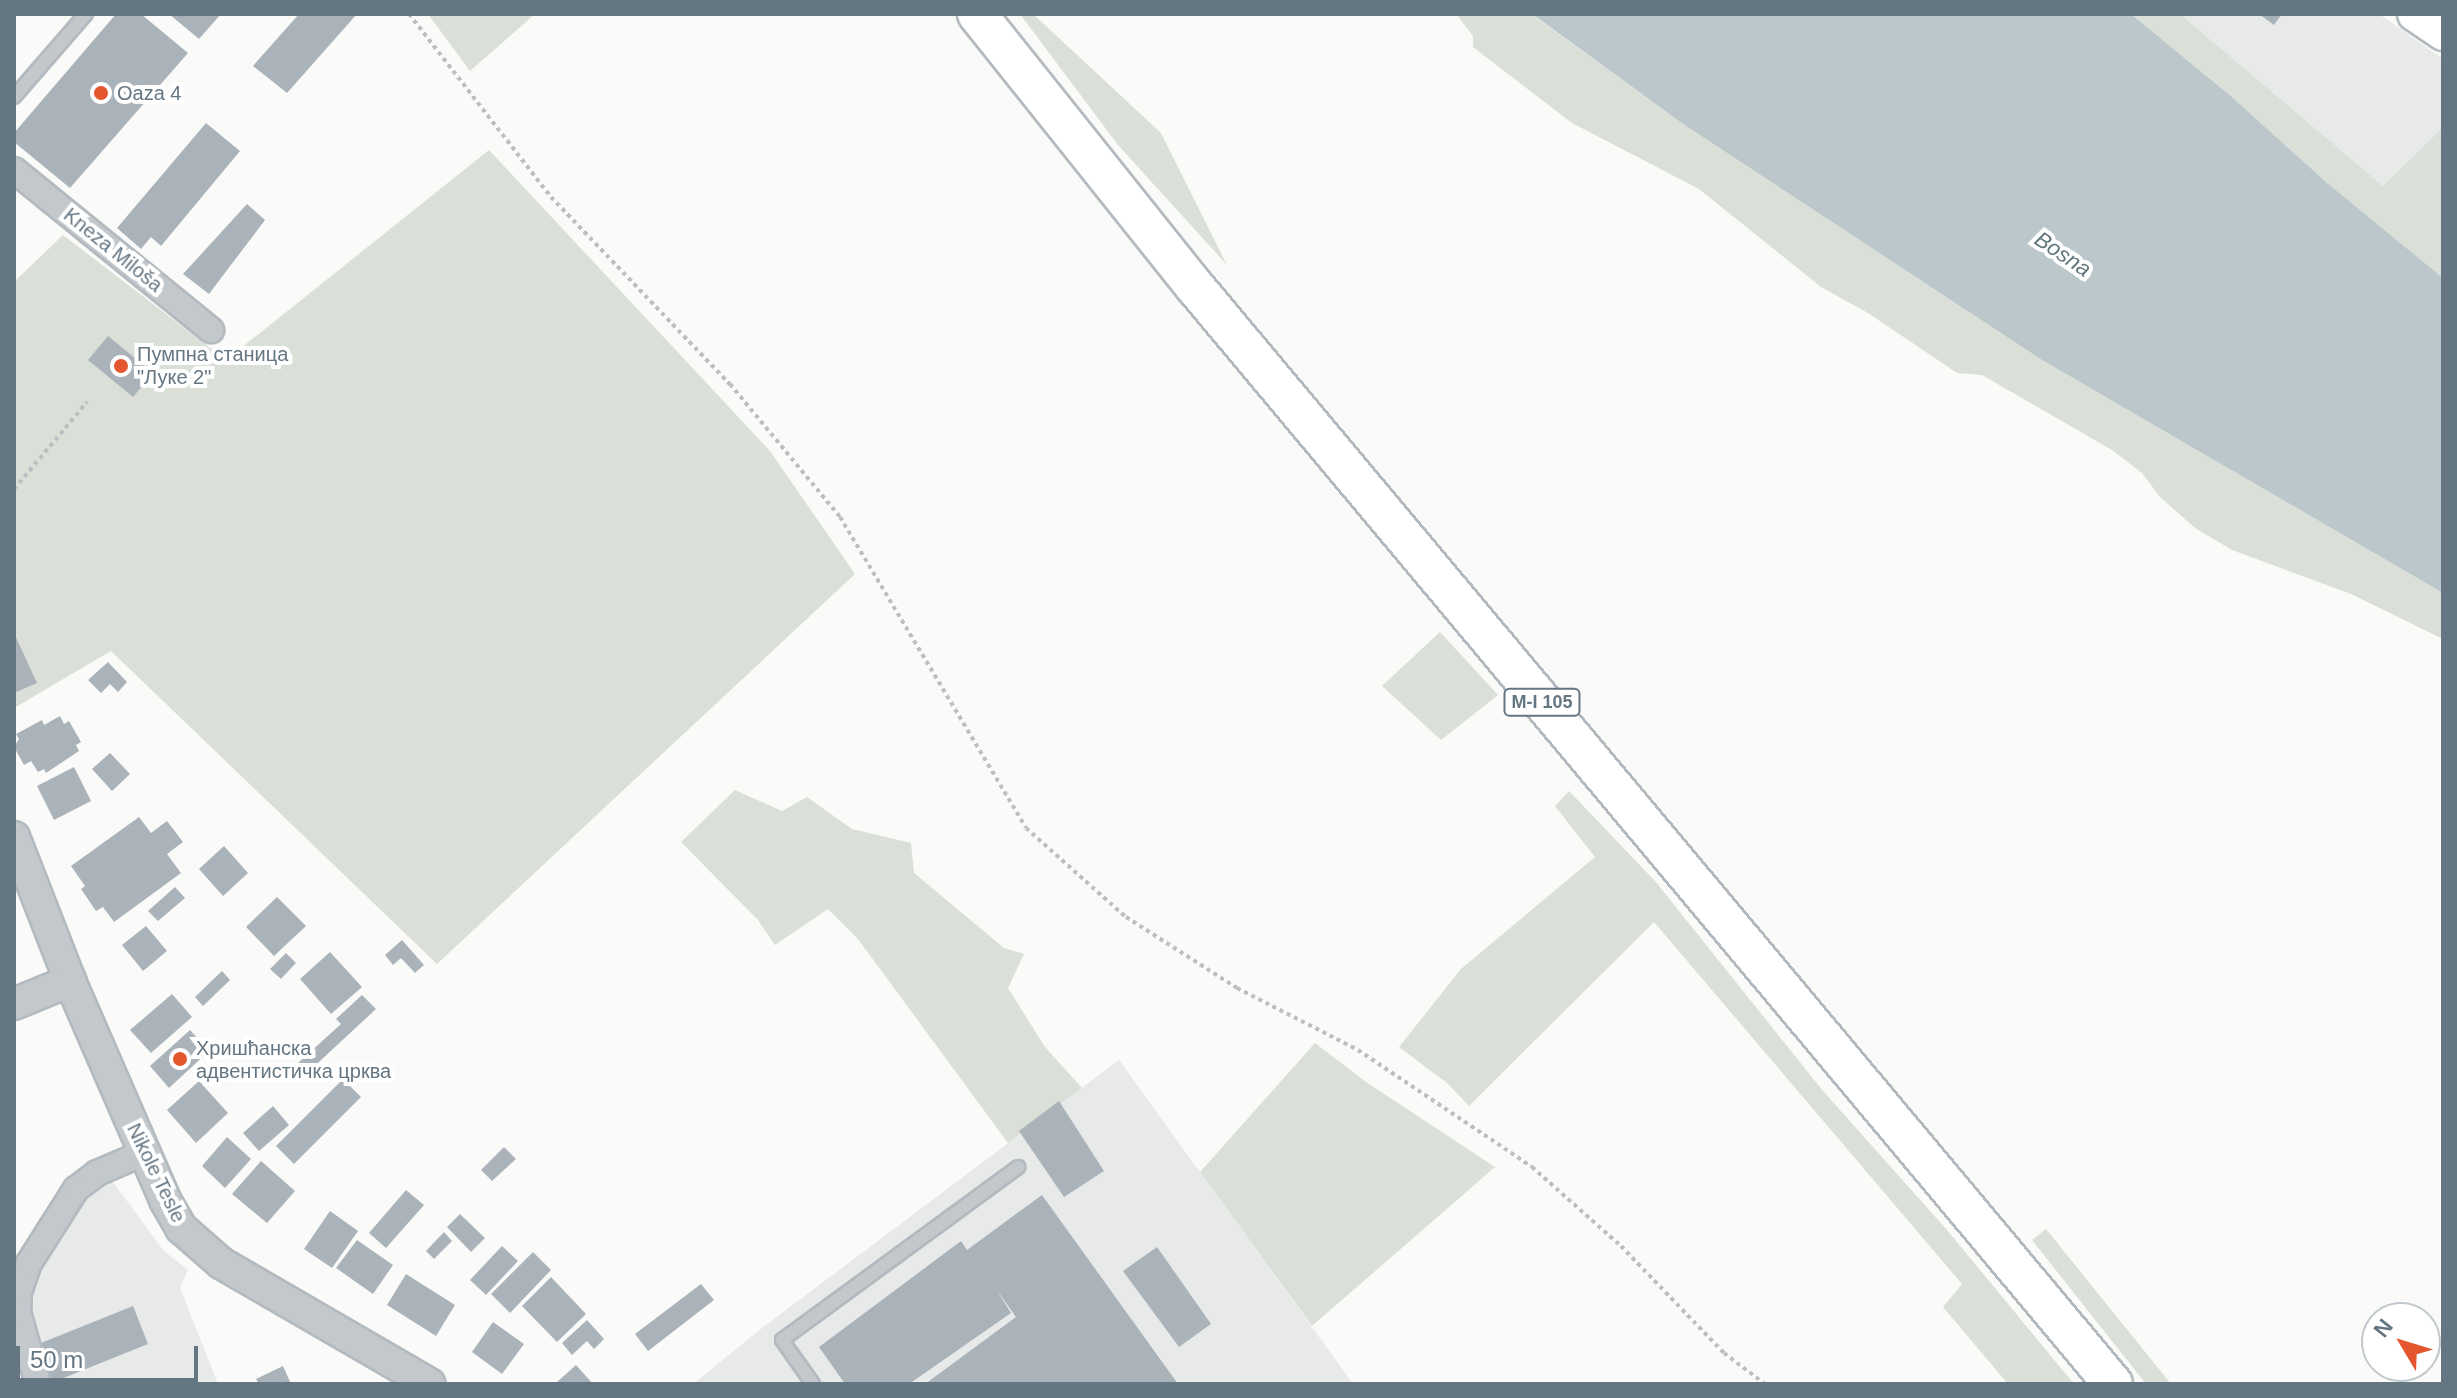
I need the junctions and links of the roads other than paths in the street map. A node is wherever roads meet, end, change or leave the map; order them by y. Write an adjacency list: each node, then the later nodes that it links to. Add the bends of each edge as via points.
1 (86, 14): 5 (lane)
2 (977, 14): 16 (main road, M-I 105, via 1196,288)
3 (2415, 14): 4 (main road)
4 (2443, 33)
5 (14, 97)
6 (14, 170): 7 (street, Kneza Miloša)
7 (211, 330)
8 (14, 837): 9 (street, Nikole Tesle)
9 (70, 981): 10 (street); 11 (street, Nikole Tesle)
10 (14, 1004)
11 (144, 1153): 13 (street, via 97,1173 76,1189 29,1263 18,1312); 14 (street, Nikole Tesle, via 172,1215 199,1247)
12 (1018, 1167): 15 (lane, via 782,1340)
13 (28, 1375)
14 (430, 1384)
15 (813, 1384)
16 (2113, 1384)

